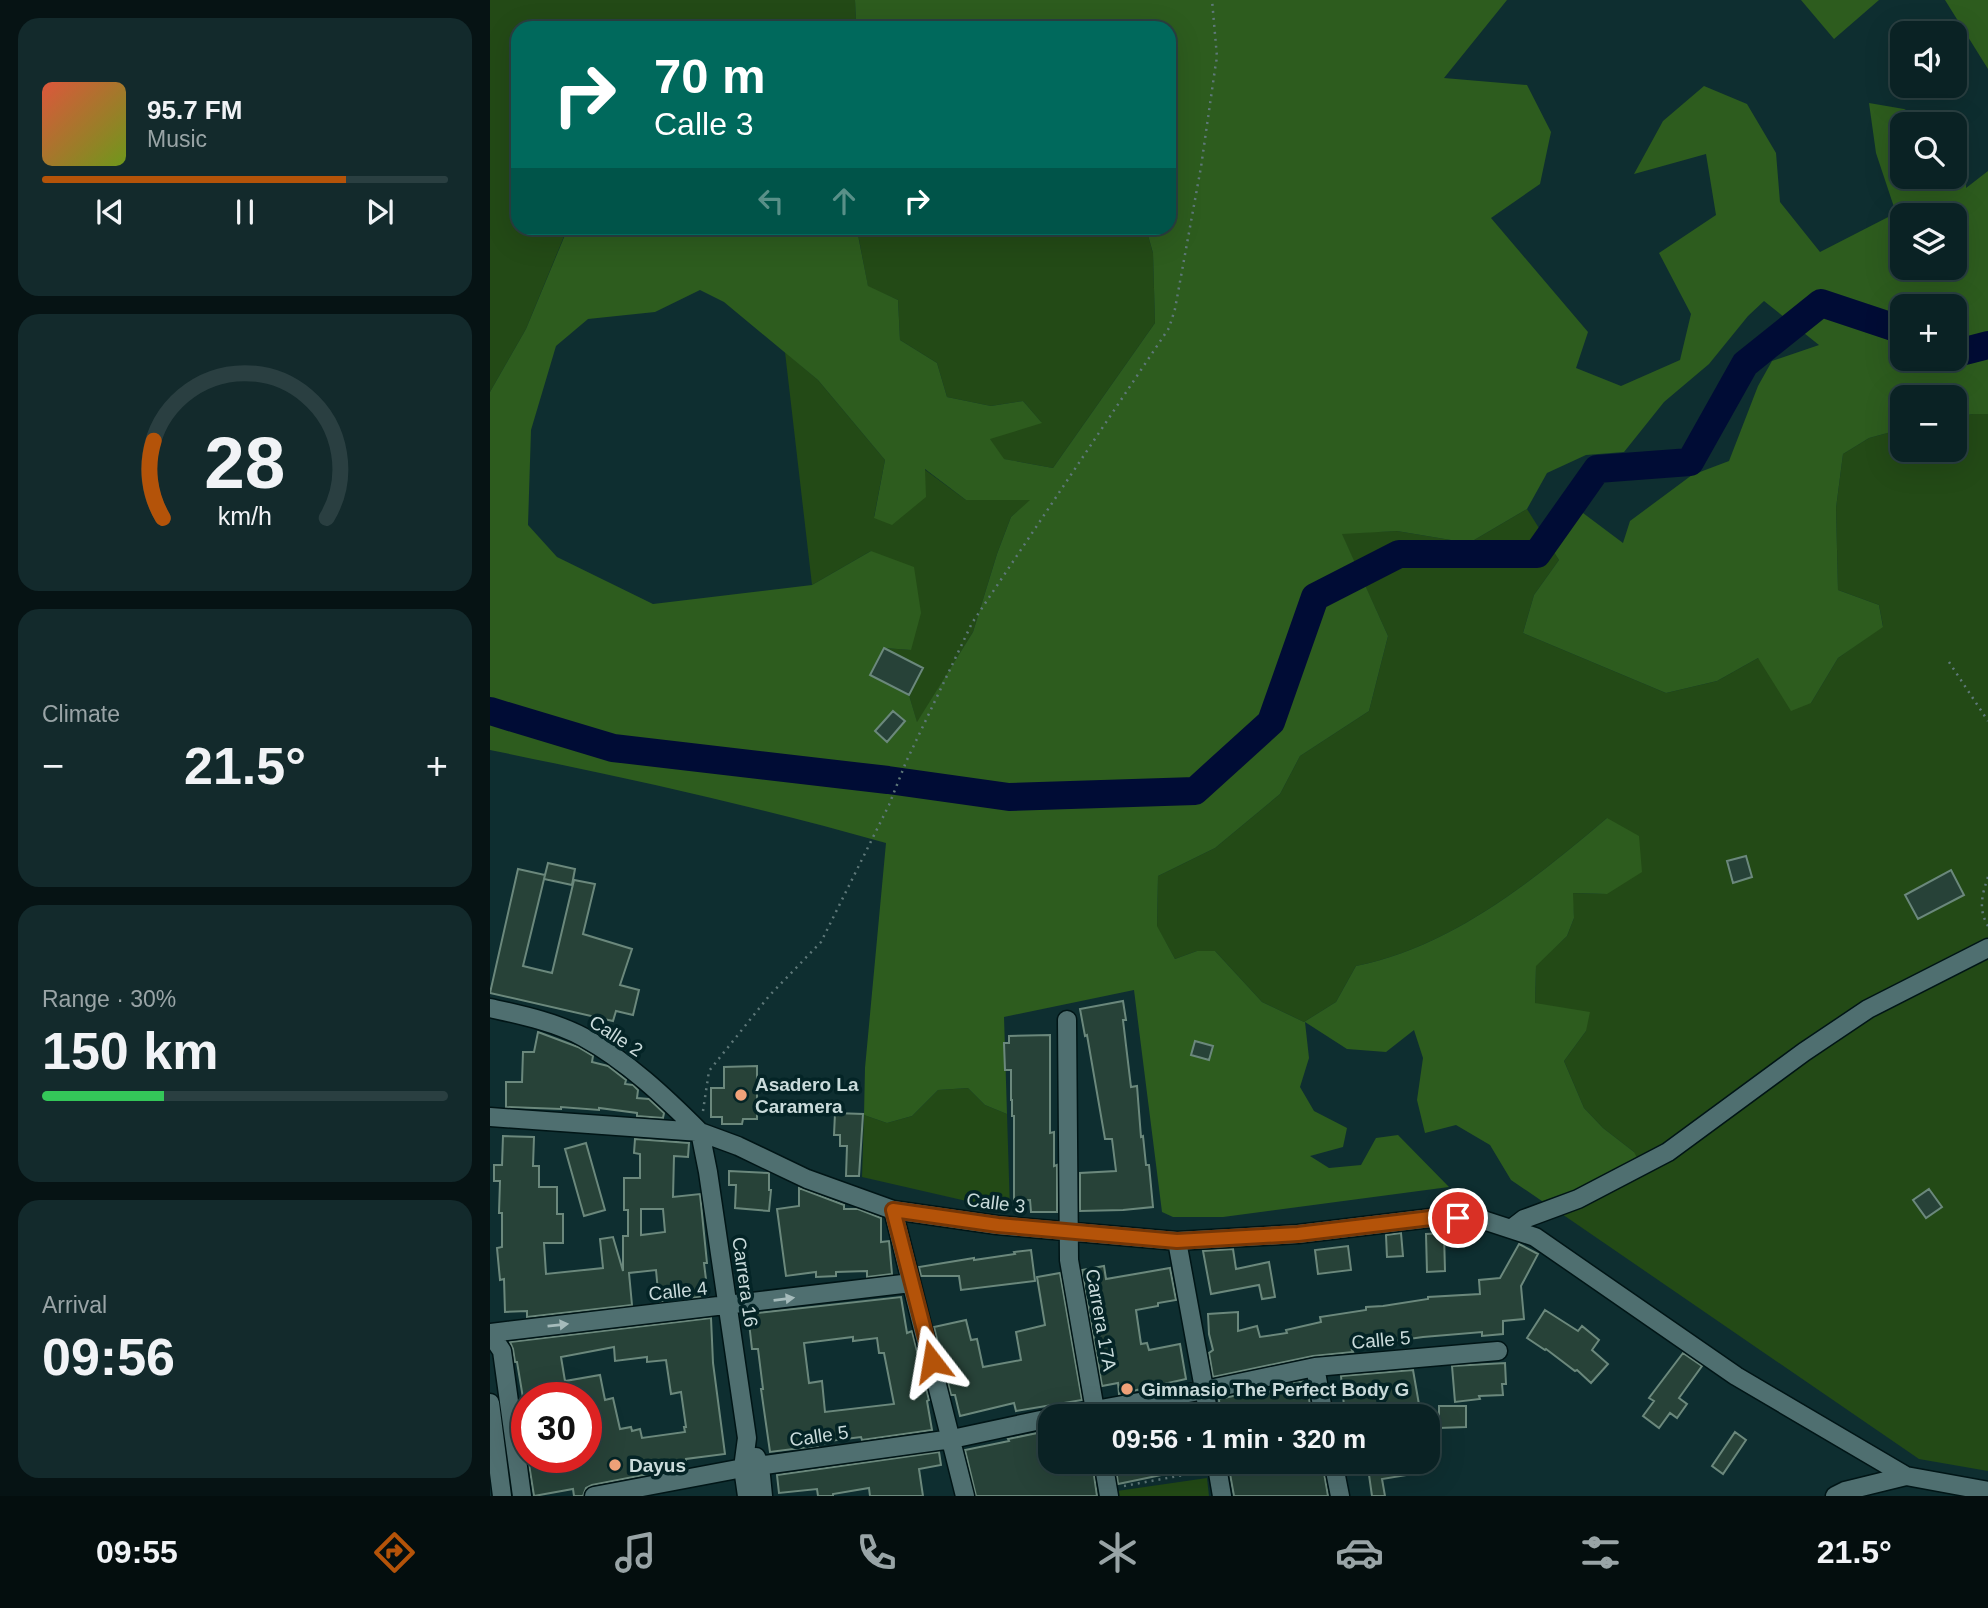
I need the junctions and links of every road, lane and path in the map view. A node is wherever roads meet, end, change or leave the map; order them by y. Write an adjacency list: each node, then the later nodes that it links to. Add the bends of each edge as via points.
1 (1212, 0): 10 (path, via 1216,69 1169,328 972,623 821,942 769,996 709,1071)
2 (1950, 662): 3 (path)
3 (1988, 721)
4 (1988, 877): 5 (path, via 1981,896)
5 (1988, 926)
6 (1988, 948): 12 (street, via 1860,1015 1668,1152 1578,1199 1524,1219)
7 (490, 1013): 10 (street, Calle 2, via 535,1019 582,1036 665,1097)
8 (1067, 1020): 13 (street, Carrera 17A)
9 (490, 1117): 10 (street, Calle 3)
10 (700, 1132): 11 (street, Calle 3); 16 (street, Carrera 16)
11 (893, 1210): 13 (street, Calle 3); 15 (street)
12 (1511, 1230): 14 (street, Calle 3, via 1477,1218 1439,1217 1298,1234); 33 (street, Calle 3, via 1535,1237 1736,1376)
13 (1068, 1232): 14 (street, Calle 3); 22 (street, Carrera 17A)
14 (1177, 1241): 20 (street)
15 (911, 1283): 16 (street, Calle 4, one-way to 15); 27 (street)
16 (727, 1306): 17 (street, Calle 4, one-way to 16); 28 (street, Carrera 16)
17 (490, 1332): 37 (street, via 502,1351)
18 (1498, 1351): 19 (street, Calle 5)
19 (1315, 1367): 20 (street, Calle 5); 25 (street)
20 (1205, 1390): 23 (street, Calle 5); 24 (street)
21 (490, 1403): 36 (street)
22 (1095, 1404)
23 (1136, 1404)
24 (1207, 1404)
25 (1322, 1404)
26 (1038, 1421): 27 (street, Calle 5)
27 (952, 1439): 28 (street, Calle 5); 41 (street)
28 (751, 1467): 38 (street, Calle 5); 39 (street, Carrera 16); 40 (street, Carrera 16)
29 (1105, 1474): 35 (street)
30 (1182, 1474): 35 (path)
31 (1218, 1474): 42 (street)
32 (1336, 1474): 43 (street)
33 (1906, 1476): 34 (street); 44 (street)
34 (1988, 1491)
35 (1108, 1493)
36 (502, 1496)
37 (522, 1496)
38 (594, 1496)
39 (747, 1496)
40 (763, 1496)
41 (965, 1496)
42 (1222, 1496)
43 (1340, 1496)
44 (1835, 1496)

